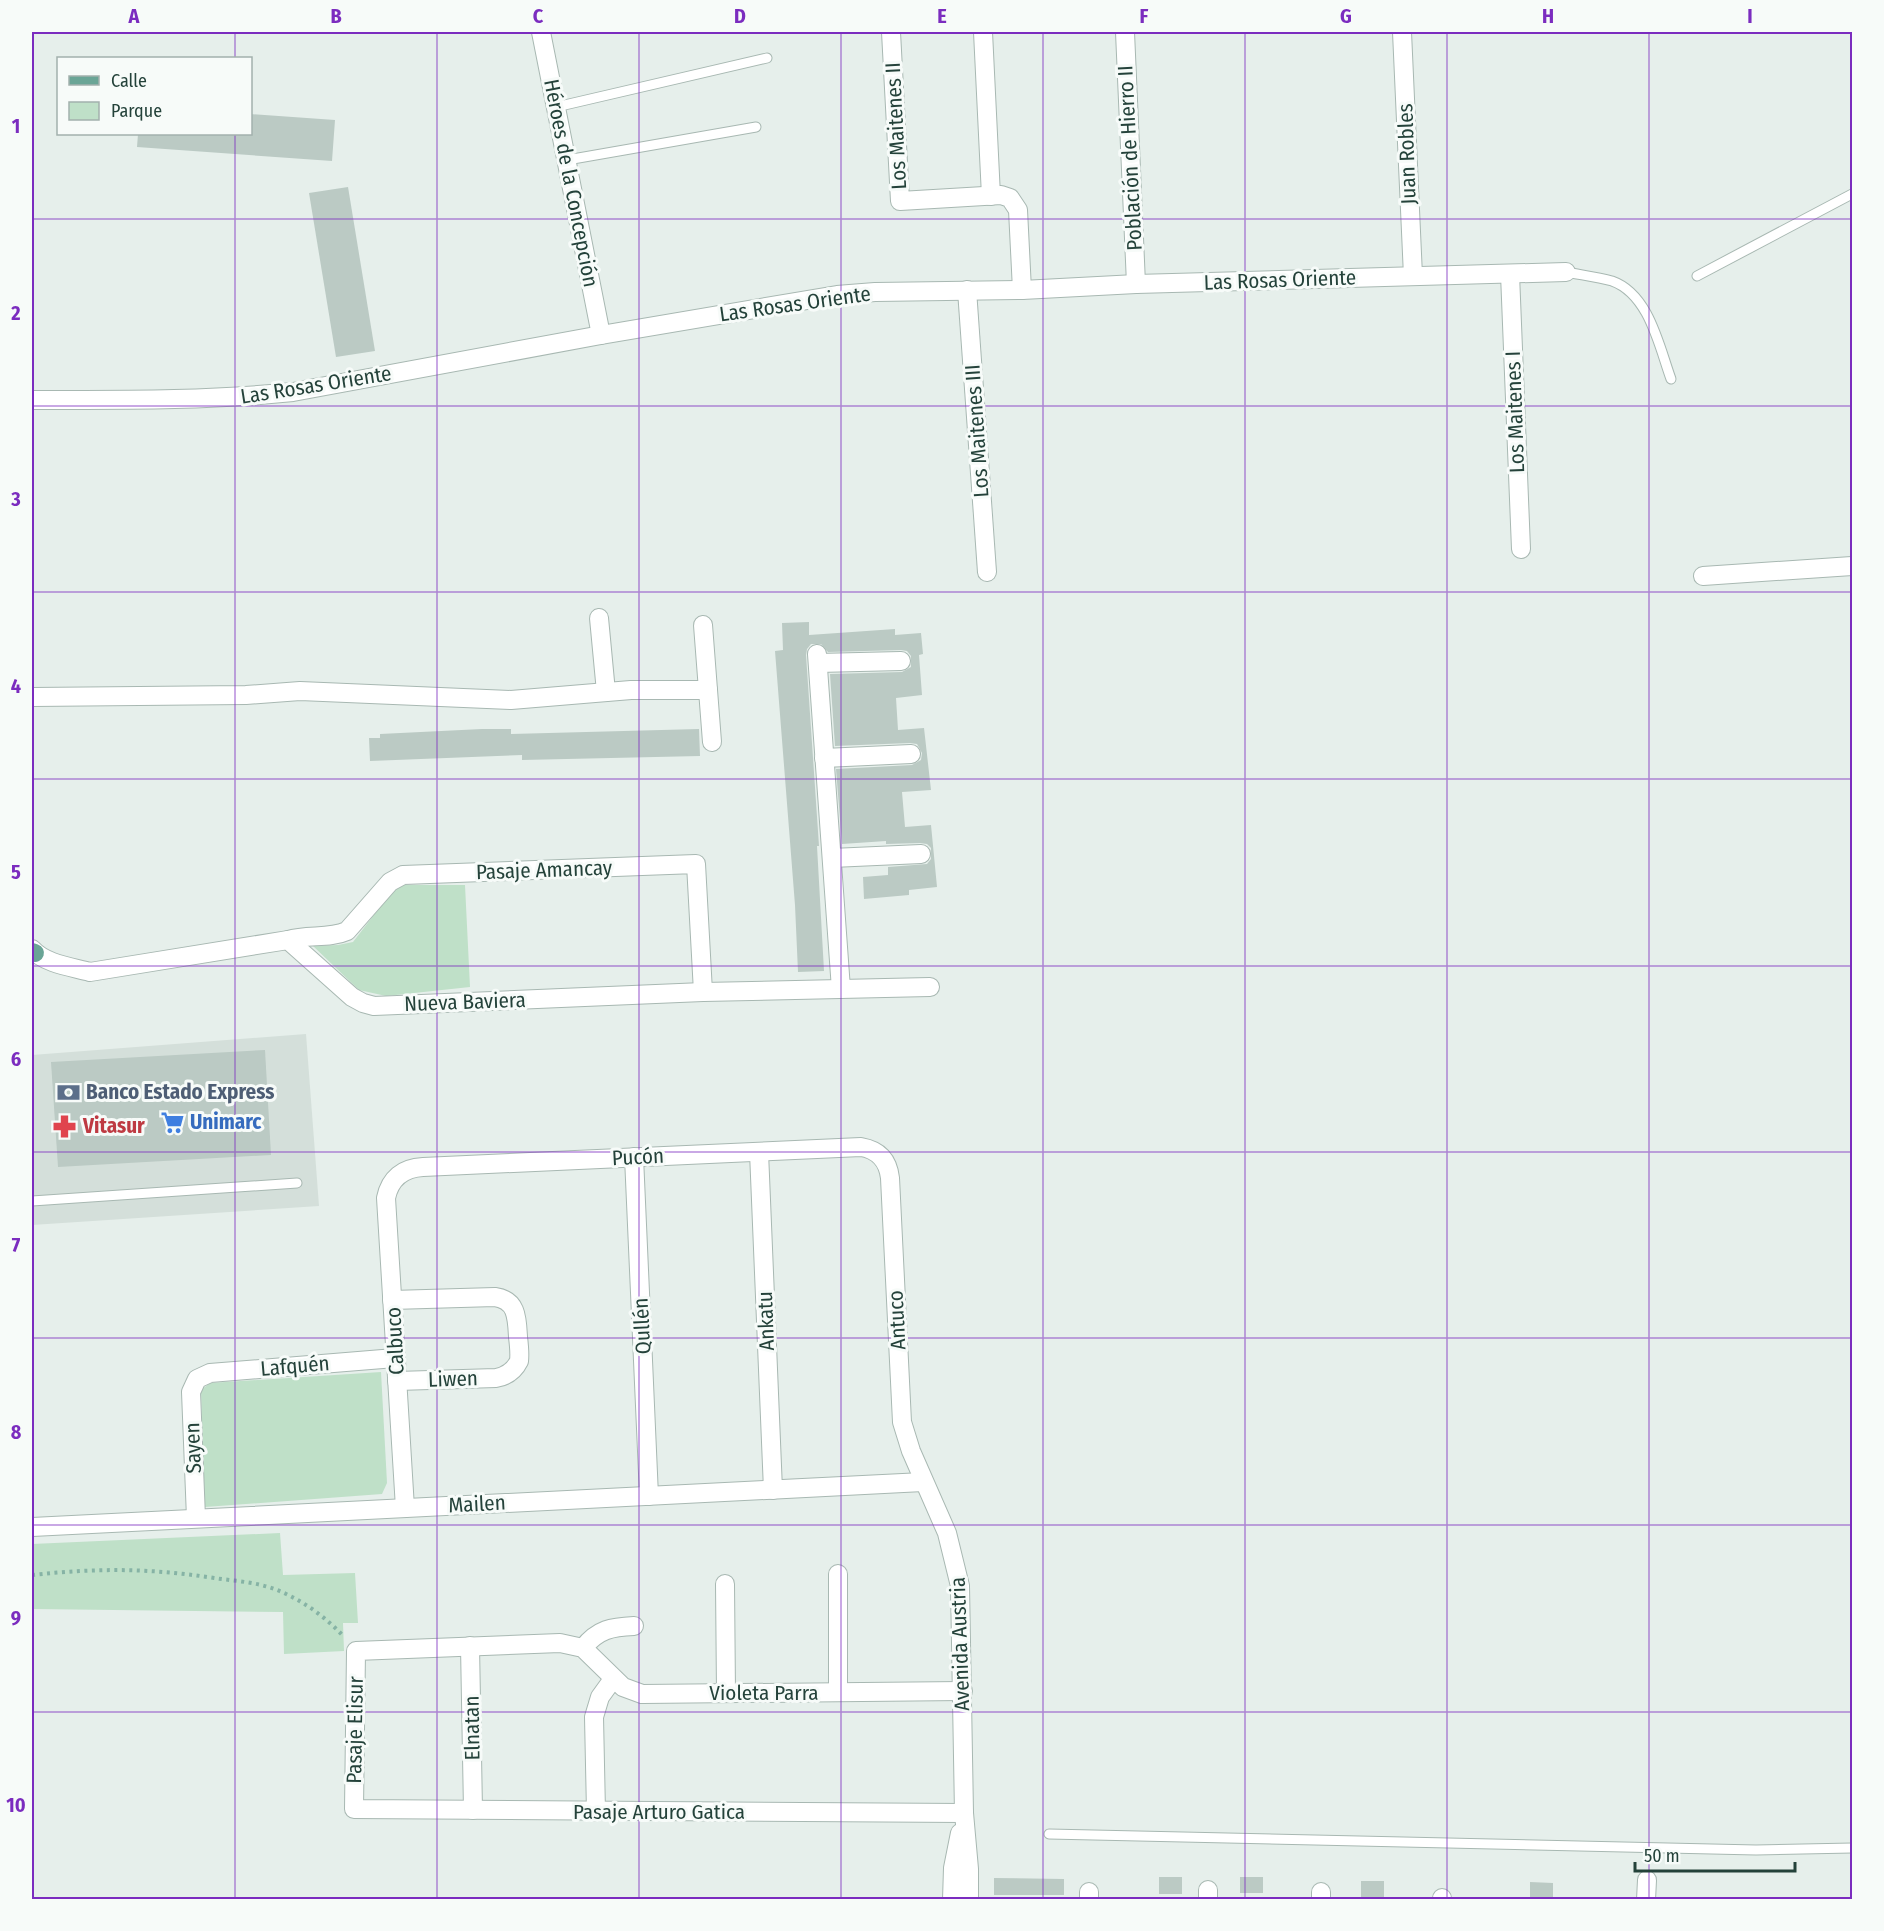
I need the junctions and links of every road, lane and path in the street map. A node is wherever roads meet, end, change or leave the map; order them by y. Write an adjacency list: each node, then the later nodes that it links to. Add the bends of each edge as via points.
1 (541, 32): 7 (street, Héroes de la Concepción)
2 (891, 32): 11 (street, Los Maitenes II, via 900,201)
3 (983, 32): 11 (street)
4 (1125, 32): 16 (street, Población de Hierro II)
5 (1402, 32): 14 (street, Juan Robles)
6 (767, 58): 7 (lane)
7 (556, 107): 9 (street, Héroes de la Concepción)
8 (756, 127): 9 (lane)
9 (567, 160): 19 (street, Héroes de la Concepción)
10 (1852, 194): 15 (lane)
11 (991, 196): 18 (street, Los Maitenes II, via 1010,198 1018,210)
12 (1566, 272): 13 (street, Las Rosas Oriente); 20 (lane, via 1613,282 1633,297 1651,323)
13 (1510, 274): 14 (street, Las Rosas Oriente); 22 (street, Los Maitenes I)
14 (1413, 276): 16 (street, Las Rosas Oriente)
15 (1697, 276)
16 (1136, 284): 18 (street, Las Rosas Oriente)
17 (967, 290): 18 (street, Las Rosas Oriente); 19 (street, Las Rosas Oriente, via 837,295); 24 (street, Los Maitenes III)
18 (1022, 290)
19 (601, 335): 21 (street, Las Rosas Oriente, via 293,392 220,398)
20 (1671, 379)
21 (32, 400)
22 (1521, 549)
23 (1852, 566): 25 (street)
24 (987, 572)
25 (1702, 576)
26 (599, 618): 30 (street)
27 (703, 625): 29 (street)
28 (902, 661): 34 (street, via 817,658)
29 (708, 690): 30 (street); 32 (street)
30 (606, 692): 31 (street, via 511,700 300,691)
31 (32, 697)
32 (712, 742)
33 (911, 754): 34 (street)
34 (824, 758): 36 (street)
35 (921, 854): 36 (street)
36 (832, 858): 40 (street)
37 (288, 940): 38 (street, via 90,972); 41 (street, Nueva Baviera, via 352,996 374,1006); 41 (street, Pasaje Amancay, via 347,931 390,882 403,875 696,864)
38 (33, 952)
39 (930, 987): 40 (street, Nueva Baviera)
40 (841, 989): 41 (street, Nueva Baviera)
41 (704, 992)
42 (759, 1152): 43 (street, Pucón, via 861,1147); 44 (street, Pucón); 53 (street, Ankatu)
43 (881, 1156): 52 (street, Antuco, via 890,1178 902,1422)
44 (634, 1157): 45 (street, Pucón, via 413,1168); 54 (street, Qullén)
45 (396, 1177): 48 (street, Calbuco, via 386,1198)
46 (297, 1183): 47 (lane)
47 (32, 1201)
48 (392, 1300): 49 (street, Calbuco); 51 (street, Liwen, via 495,1297 506,1300 517,1314 519,1355 517,1366 508,1374 496,1378)
49 (395, 1358): 50 (street, Lafquén, via 210,1373); 51 (street, Calbuco)
50 (197, 1379): 56 (street, Sayen, via 191,1392)
51 (397, 1380): 55 (street, Calbuco)
52 (923, 1482): 53 (street, Mailen); 66 (street, Avenida Austria, via 947,1533 960,1586)
53 (773, 1490): 54 (street, Mailen)
54 (649, 1496): 55 (street, Mailen)
55 (405, 1508): 56 (street, Mailen)
56 (196, 1518): 57 (street, Mailen)
57 (32, 1527)
58 (838, 1574): 67 (street)
59 (32, 1575): 64 (path, via 84,1569 165,1571 260,1584 309,1607)
60 (725, 1584): 68 (street)
61 (634, 1626): 63 (street, via 606,1629)
62 (470, 1646): 63 (street, via 560,1643); 64 (street); 70 (street, Elnatan)
63 (583, 1648): 65 (street, Violeta Parra)
64 (356, 1651): 69 (street, Pasaje Elisur)
65 (614, 1679): 68 (street, Violeta Parra, via 642,1694); 71 (street, via 600,1697 594,1717)
66 (963, 1691): 67 (street, Violeta Parra); 72 (street, Avenida Austria)
67 (838, 1692): 68 (street, Violeta Parra)
68 (726, 1693)
69 (354, 1809): 70 (street, Pasaje Arturo Gatica)
70 (473, 1810): 71 (street, Pasaje Arturo Gatica)
71 (596, 1812): 72 (street, Pasaje Arturo Gatica)
72 (964, 1814): 76 (street, Avenida Austria, via 953,1868); 77 (street, Avenida Austria)
73 (1049, 1834): 74 (lane, via 1756,1850)
74 (1852, 1848)
75 (1647, 1881): 78 (street)
76 (952, 1899)
77 (969, 1899)
78 (1646, 1899)

